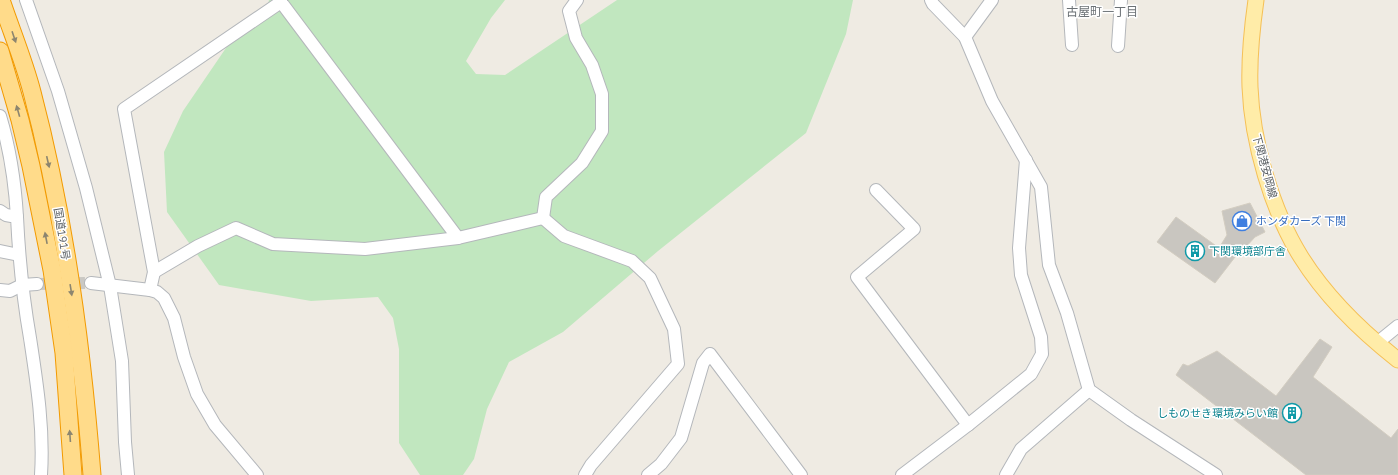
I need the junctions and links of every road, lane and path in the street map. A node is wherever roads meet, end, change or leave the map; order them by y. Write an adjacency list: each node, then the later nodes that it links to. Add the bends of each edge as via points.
1 (1, 0): 33 (highway, 国道191号, one-way to 33, via 32,91 58,205)
2 (26, 0): 27 (street, via 58,91 82,173)
3 (577, 0): 19 (street, via 569,11 576,38 592,65 602,94 602,131 582,163 546,197)
4 (931, 0): 10 (street)
5 (992, 0): 10 (street)
6 (1069, 0): 11 (street)
7 (1120, 0): 12 (street)
8 (1256, 0): 31 (main road, 下関港安岡線, via 1250,87 1254,121 1270,188 1300,256 1343,311)
9 (281, 1): 20 (street); 23 (street, via 124,110)
10 (965, 37): 15 (street, via 992,101)
11 (1072, 45)
12 (1118, 46)
13 (0, 51): 37 (highway, 国道191号, one-way to 13, via 64,353 52,270 30,158)
14 (0, 116): 18 (street, via 12,168)
15 (1026, 160): 34 (street, via 1041,187 1048,265 1067,312); 35 (street, via 1019,248 1020,275 1041,337 1042,354 1031,374)
16 (876, 190): 35 (street, via 914,228 857,277)
17 (0, 211): 18 (street)
18 (17, 217): 22 (street)
19 (543, 218): 20 (street); 42 (street, via 564,236 632,261 650,278 674,329 678,364)
20 (458, 238): 23 (street, via 365,249 273,244 236,228 198,246)
21 (0, 250): 22 (street)
22 (18, 254): 26 (street)
23 (154, 272): 29 (street)
24 (91, 283): 27 (street)
25 (37, 284): 26 (street)
26 (22, 286): 28 (street, via 10,291); 36 (street, via 40,408)
27 (110, 286): 29 (street); 40 (street, via 122,361)
28 (0, 290)
29 (150, 290): 41 (street, via 164,298 174,318 197,394 215,425)
30 (1398, 326): 31 (street)
31 (1377, 343): 32 (main road, 下関港安岡線)
32 (1398, 360)
33 (84, 384): 38 (highway, 国道191号); 39 (highway)
34 (1089, 390): 46 (street, via 1021,448); 47 (street)
35 (968, 424): 45 (street)
36 (41, 475)
37 (73, 475)
38 (92, 475)
39 (98, 475)
40 (128, 475)
41 (257, 475)
42 (585, 475)
43 (648, 475): 44 (street, via 661,464 681,438 703,363 710,354)
44 (801, 475)
45 (902, 475)
46 (1006, 475)
47 (1216, 475)

